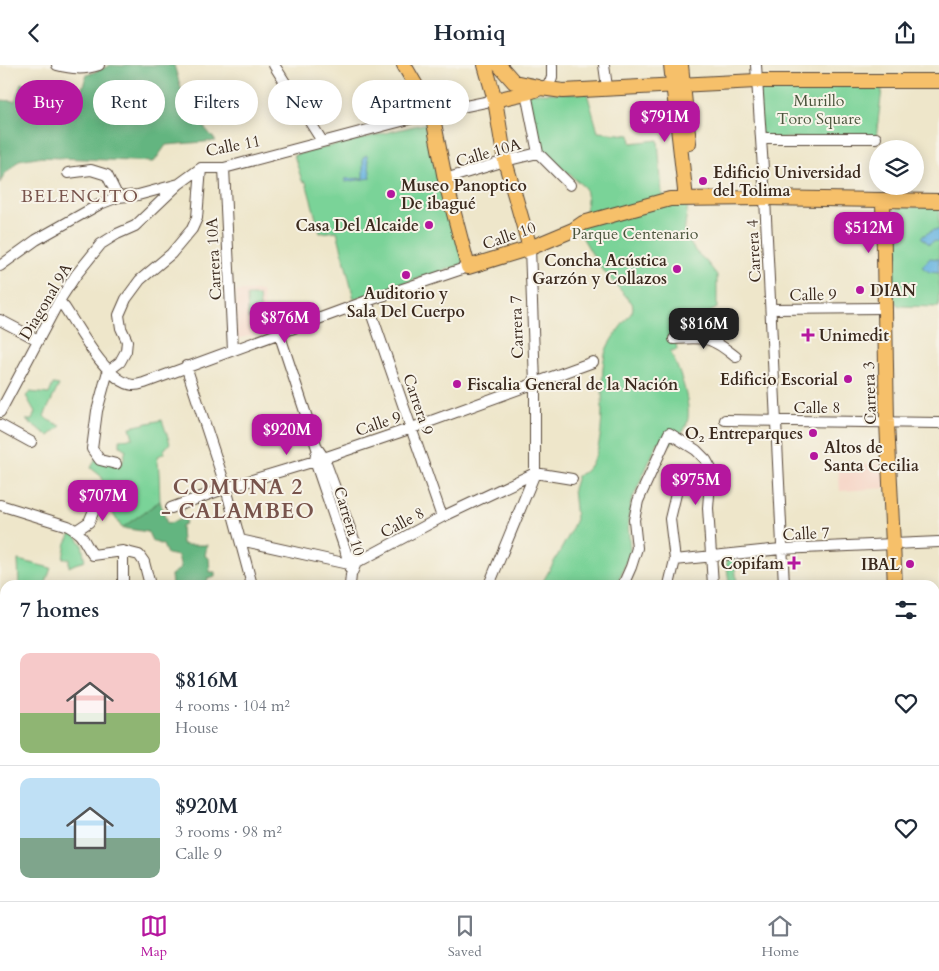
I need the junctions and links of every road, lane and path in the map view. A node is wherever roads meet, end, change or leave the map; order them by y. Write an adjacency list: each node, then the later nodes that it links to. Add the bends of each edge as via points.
1 (57, 65): 2 (street, via 87,69)
2 (99, 65)
3 (274, 65): 25 (street)
4 (404, 65): 12 (main road)
5 (485, 65): 19 (main road, Carrera 7)
6 (499, 65): 18 (main road)
7 (552, 65): 17 (street, via 550,83)
8 (604, 65): 16 (street)
9 (671, 65): 15 (main road)
10 (681, 65): 15 (main road)
11 (756, 65): 13 (street, Carrera 4)
12 (413, 80)
13 (756, 81): 14 (main road); 15 (main road); 23 (street, Carrera 4)
14 (939, 81)
15 (678, 84): 16 (main road); 37 (main road)
16 (607, 87): 17 (main road, via 563,91)
17 (541, 88): 18 (main road)
18 (523, 89): 19 (main road, Calle 11); 26 (street)
19 (495, 100): 20 (street, Calle 11); 27 (main road, Carrera 7)
20 (469, 105)
21 (385, 125): 25 (street, Calle 11)
22 (435, 125): 31 (main road)
23 (761, 138): 24 (street); 36 (street, Carrera 4)
24 (876, 138)
25 (322, 141): 28 (street, Calle 11)
26 (538, 153): 27 (street, Calle 10A); 33 (street)
27 (505, 161): 31 (street, Calle 10A); 41 (main road, Carrera 7)
28 (224, 168): 29 (street, Calle 11); 52 (street, Carrera 10A)
29 (201, 169): 32 (street, Calle 11); 56 (street, via 197,218 192,229 172,254 140,280 126,299 119,315 127,341 126,351 120,362)
30 (68, 173): 35 (street, via 91,170 107,175)
31 (446, 179): 43 (main road)
32 (179, 184): 34 (street, Calle 11); 40 (street, Diagonal 9A)
33 (570, 185)
34 (138, 195): 35 (street, Calle 11); 40 (street)
35 (118, 197): 42 (street, Calle 11, via 100,203)
36 (765, 198): 37 (main road, Calle 10); 38 (main road, Calle 10); 47 (street, Carrera 4)
37 (690, 199): 41 (main road, Calle 10, via 663,201 587,222)
38 (883, 200): 39 (main road, Calle 10); 46 (main road, Carrera 3)
39 (939, 201)
40 (148, 213): 44 (street, Diagonal 9A, via 135,226 101,244)
41 (530, 248): 43 (main road, Calle 10); 57 (street, Carrera 7)
42 (0, 266)
43 (468, 267): 45 (street, Calle 10)
44 (59, 301): 51 (street, Diagonal 9A); 56 (street)
45 (367, 301): 49 (street, Calle 10); 64 (street, Carrera 9)
46 (884, 308): 47 (street, Calle 9); 61 (main road, Carrera 3)
47 (771, 309): 60 (street, Carrera 4)
48 (0, 320): 51 (street)
49 (279, 333): 52 (street, Calle 10); 66 (street, Carrera 10)
50 (674, 339): 53 (street, via 710,339)
51 (38, 340): 58 (street, Diagonal 9A)
52 (232, 350): 55 (street, Calle 10)
53 (736, 357)
54 (594, 362): 57 (street, Calle 9)
55 (186, 366): 56 (street, Calle 10, via 134,385); 71 (street)
56 (108, 371): 67 (street, via 97,411 92,449 100,460)
57 (535, 383): 64 (street, Calle 9); 68 (street, Carrera 7)
58 (0, 412)
59 (725, 420): 60 (street, Calle 8)
60 (774, 422): 61 (street, Calle 8); 80 (street, Carrera 4)
61 (887, 422): 62 (street, Calle 8); 79 (main road, Carrera 3)
62 (939, 423)
63 (0, 425): 65 (street)
64 (412, 428): 66 (street, Calle 9); 75 (street, Carrera 9)
65 (31, 442)
66 (320, 459): 71 (street, Calle 9); 84 (street, Carrera 10, via 356,545)
67 (116, 464)
68 (536, 473): 70 (street); 75 (street, Calle 8); 89 (street, Carrera 7)
69 (680, 477): 83 (street, via 670,519)
70 (572, 479)
71 (226, 488): 74 (street, Calle 9); 77 (street)
72 (102, 491): 76 (street, via 89,522)
73 (0, 505): 76 (street)
74 (171, 508)
75 (442, 517): 84 (street, Calle 8)
76 (77, 531): 81 (street, via 93,555)
77 (240, 541): 84 (street); 87 (street)
78 (939, 542): 79 (street, Calle 7)
79 (892, 543): 80 (street, Calle 7); 94 (main road, Carrera 3)
80 (781, 549): 82 (street, Calle 7); 93 (street, Carrera 4)
81 (122, 551): 85 (street); 86 (street, via 140,555)
82 (712, 556): 83 (street, Calle 7); 90 (street, via 708,508 711,469 696,450 669,433 638,501 634,520 636,548); 92 (street)
83 (675, 560): 91 (street)
84 (352, 563): 88 (street, Carrera 10)
85 (123, 580)
86 (149, 580)
87 (251, 580)
88 (351, 580)
89 (492, 580)
90 (626, 580)
91 (670, 580)
92 (713, 580)
93 (784, 580)
94 (894, 580)

